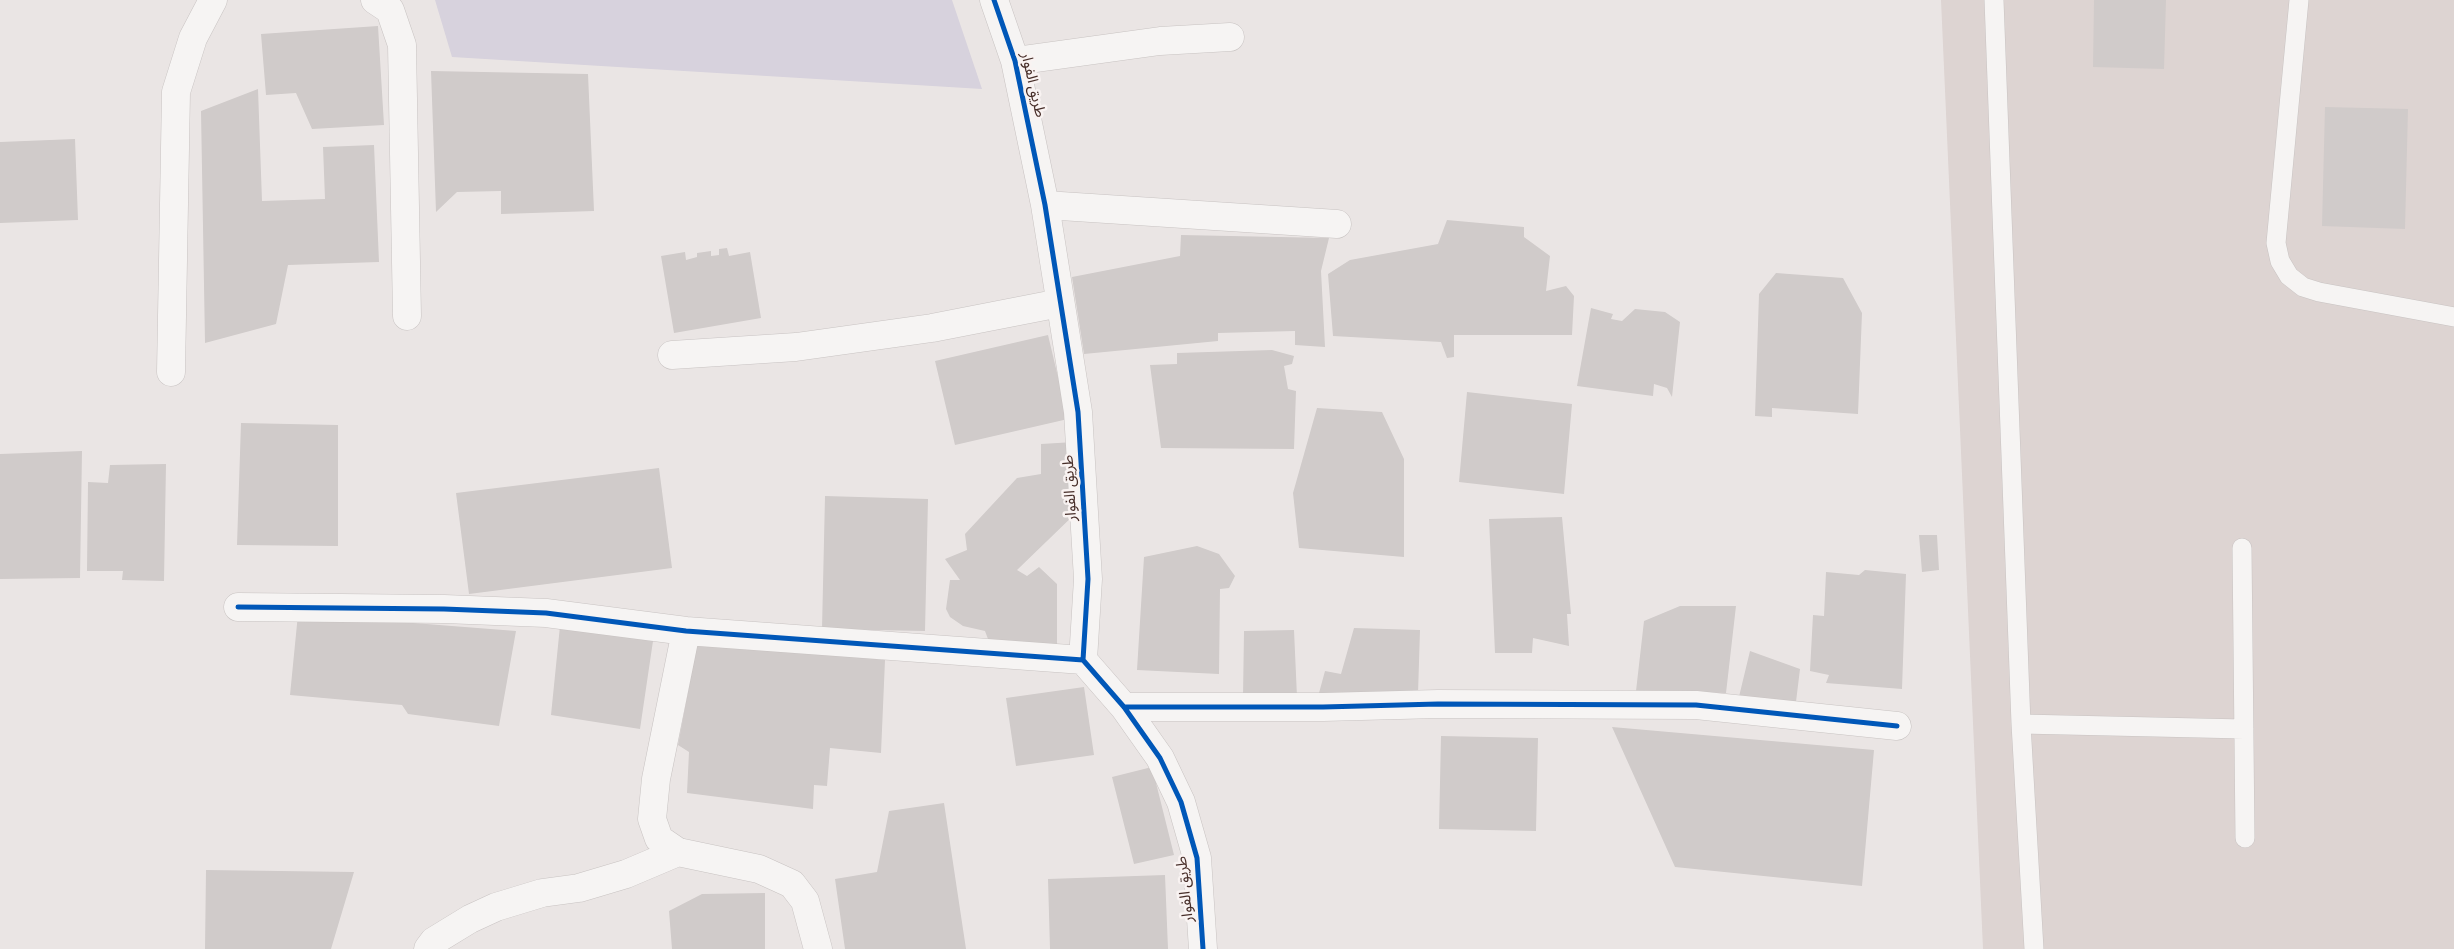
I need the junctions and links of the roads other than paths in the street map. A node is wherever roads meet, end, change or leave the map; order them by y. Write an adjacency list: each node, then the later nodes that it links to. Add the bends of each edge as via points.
1 (212, 0): 14 (street, via 193,38 176,92)
2 (375, 0): 11 (street, via 390,10 402,45)
3 (994, 0): 7 (street, طريق الفوار)
4 (1994, 0): 20 (lane)
5 (2299, 0): 12 (lane, via 2276,244 2280,261 2289,276 2320,292)
6 (1230, 37): 7 (street, via 1160,41)
7 (1015, 61): 8 (street, طريق الفوار)
8 (1045, 205): 9 (street); 10 (street, طريق الفوار)
9 (1337, 224)
10 (1060, 303): 13 (street, via 932,328 796,347); 18 (street, طريق الفوار, via 1078,412 1082,459 1088,579)
11 (407, 316)
12 (2454, 316)
13 (672, 355)
14 (171, 372)
15 (2242, 548): 22 (lane)
16 (238, 607): 17 (street, via 546,613)
17 (686, 631): 18 (street); 24 (street, via 656,779 652,819 659,839)
18 (1083, 660): 19 (street, طريق الفوار)
19 (1124, 707): 21 (street, via 1696,705); 27 (street, طريق الفوار, via 1160,758 1181,802 1197,858)
20 (2021, 724): 22 (lane); 28 (lane)
21 (1897, 726)
22 (2244, 729): 23 (lane)
23 (2245, 838)
24 (678, 852): 25 (street, via 626,874 496,907 434,941); 26 (street, via 759,869 792,884 805,901)
25 (428, 949)
26 (818, 949)
27 (1204, 949)
28 (2034, 949)

